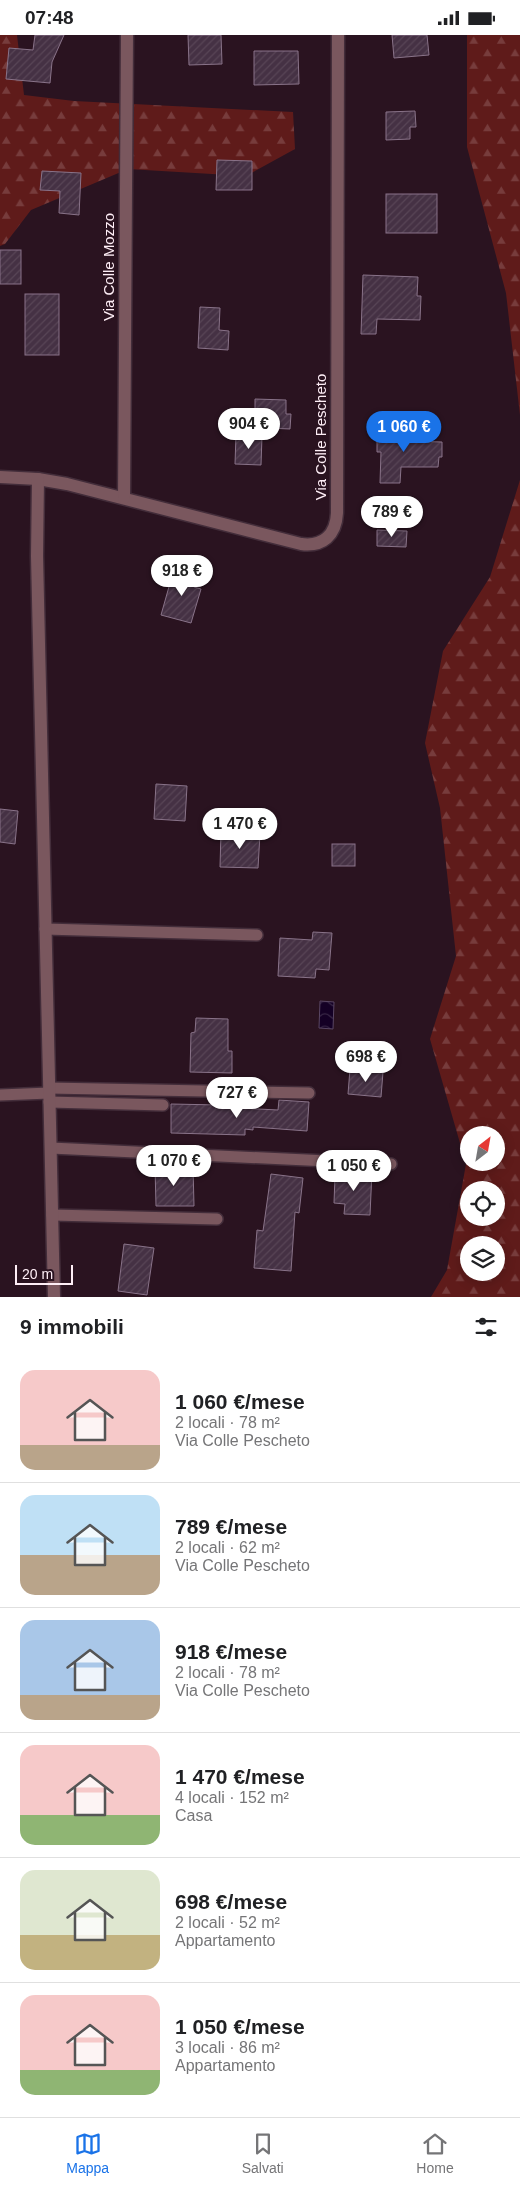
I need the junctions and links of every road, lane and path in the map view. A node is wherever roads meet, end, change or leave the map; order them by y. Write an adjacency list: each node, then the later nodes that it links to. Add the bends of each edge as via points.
1 (127, 35): 5 (street, Via Colle Mozzo)
2 (338, 35): 5 (street, Via Colle Pescheto, via 335,527 321,543 307,545)
3 (0, 477): 4 (street, Via Colle Pescheto)
4 (38, 479): 5 (street, Via Colle Pescheto); 6 (street)
5 (124, 498)
6 (45, 929): 7 (lane); 9 (street)
7 (257, 935)
8 (309, 1093): 9 (lane)
9 (49, 1094): 10 (lane); 11 (lane); 12 (street)
10 (0, 1095)
11 (163, 1105)
12 (50, 1148): 13 (lane); 14 (street)
13 (391, 1164)
14 (52, 1215): 15 (lane); 16 (street)
15 (217, 1219)
16 (54, 1297)

